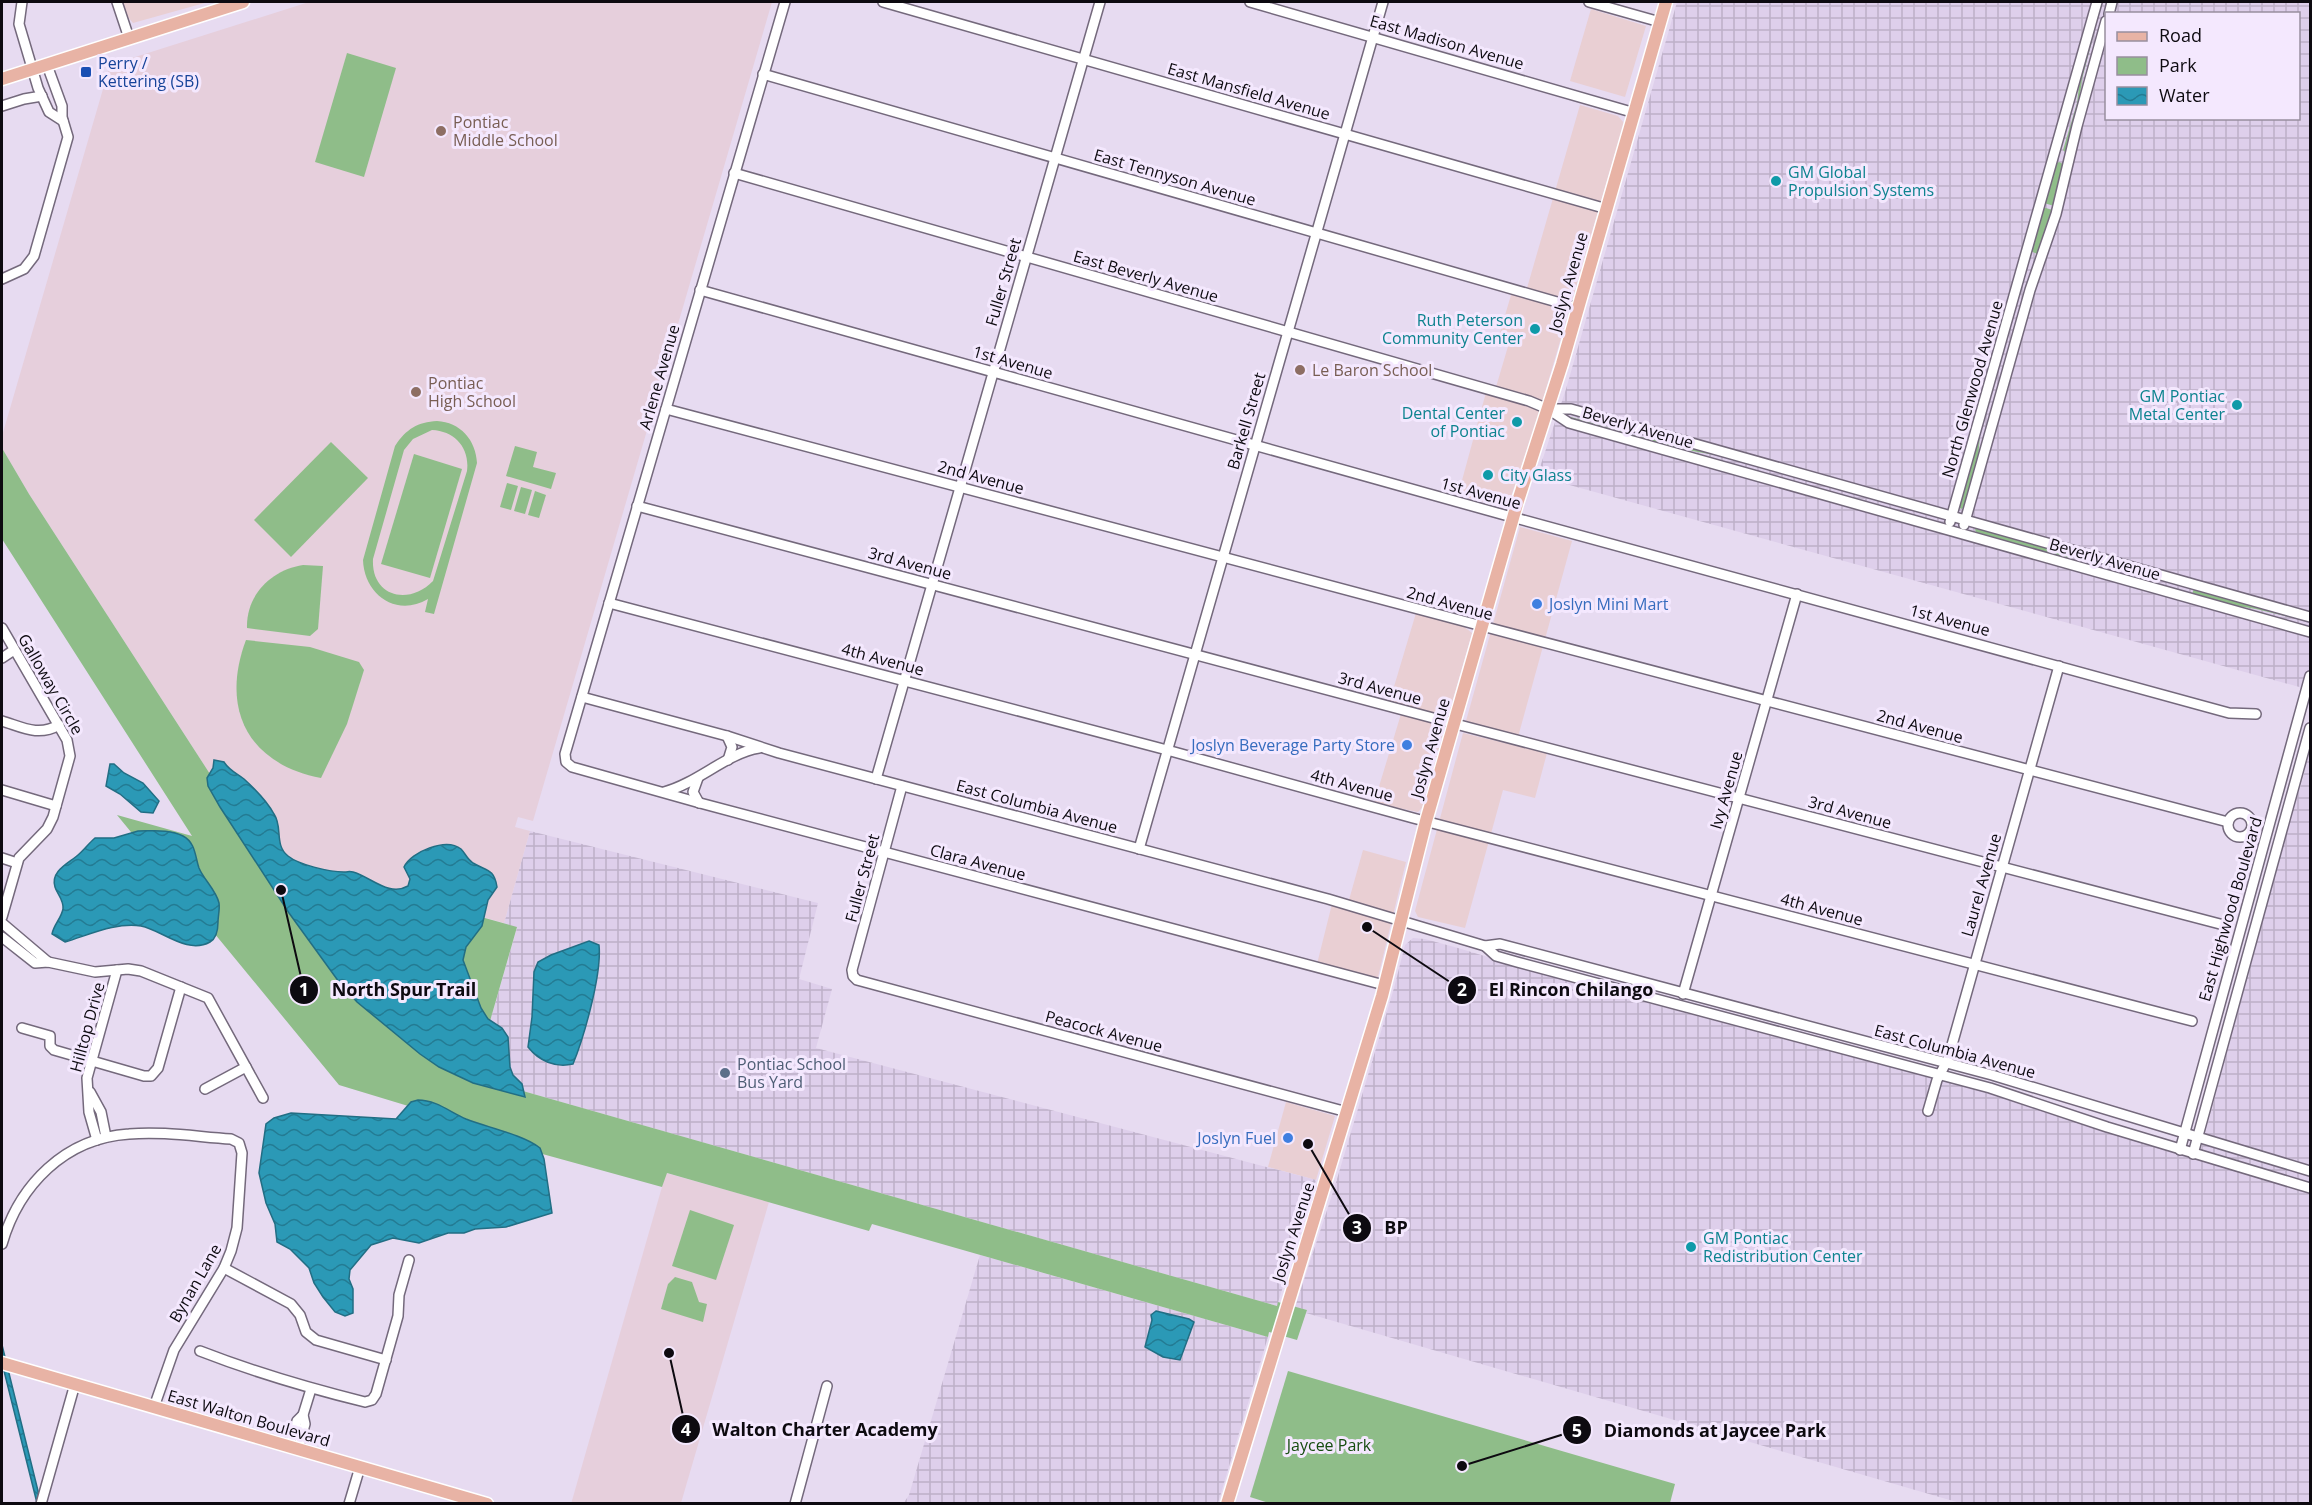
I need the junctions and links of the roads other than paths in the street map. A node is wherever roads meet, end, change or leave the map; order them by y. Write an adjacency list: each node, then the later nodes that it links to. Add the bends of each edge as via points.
1 (22, 2): 19 (street, via 19,21)
2 (117, 2): 16 (street)
3 (238, 2): 16 (main road)
4 (784, 2): 20 (street, Arlene Avenue)
5 (883, 2): 17 (street, East Mansfield Avenue)
6 (1100, 2): 17 (street, Fuller Street)
7 (1250, 2): 15 (street, East Madison Avenue)
8 (1383, 2): 15 (street, Barkell Street)
9 (1589, 2): 12 (street)
10 (1666, 2): 12 (main road, Joslyn Avenue)
11 (2097, 2): 13 (street, North Glenwood Avenue)
12 (1660, 22): 26 (main road, Joslyn Avenue)
13 (2091, 24): 21 (street, North Glenwood Avenue); 24 (street, North Glenwood Avenue, via 2098,29 2085,77)
14 (2105, 25): 24 (street, North Glenwood Avenue)
15 (1373, 37): 26 (street, East Madison Avenue); 28 (street, Barkell Street)
16 (129, 38): 18 (main road)
17 (1083, 59): 28 (street, East Mansfield Avenue); 29 (street, Fuller Street)
18 (47, 64): 19 (main road); 27 (street, via 62,106)
19 (33, 69): 22 (main road); 23 (street)
20 (763, 74): 29 (street, East Tennyson Avenue); 31 (street, Arlene Avenue)
21 (2076, 78): 30 (street, North Glenwood Avenue, via 2074,105 2061,154); 34 (street, North Glenwood Avenue)
22 (2, 79)
23 (42, 96): 25 (street); 27 (street, via 49,112)
24 (2084, 102): 30 (street, North Glenwood Avenue)
25 (2, 106)
26 (1635, 113): 32 (main road, Joslyn Avenue)
27 (63, 121): 36 (street, via 68,140 34,255 24,269)
28 (1344, 134): 32 (street, East Mansfield Avenue); 33 (street, Barkell Street)
29 (1055, 158): 33 (street, East Tennyson Avenue); 35 (street, Fuller Street)
30 (2069, 158): 40 (street, North Glenwood Avenue, via 2051,233)
31 (734, 173): 35 (street, East Beverly Avenue); 37 (street, Arlene Avenue)
32 (1607, 209): 38 (main road, Joslyn Avenue)
33 (1316, 233): 38 (street, East Tennyson Avenue); 39 (street, Barkell Street)
34 (2025, 256): 40 (street, North Glenwood Avenue, via 2033,263 2018,313); 47 (street, North Glenwood Avenue)
35 (1026, 257): 39 (street, East Beverly Avenue); 41 (street, Fuller Street)
36 (2, 279)
37 (700, 290): 41 (street, 1st Avenue); 43 (street, Arlene Avenue)
38 (1578, 308): 42 (main road, Joslyn Avenue)
39 (1288, 332): 42 (street, East Beverly Avenue); 44 (street, Barkell Street)
40 (2016, 338): 49 (street, North Glenwood Avenue)
41 (993, 372): 44 (street, 1st Avenue); 45 (street, Fuller Street)
42 (1548, 408): 47 (street, Beverly Avenue, via 1571,409); 48 (main road, Joslyn Avenue); 50 (street, Beverly Avenue, via 1569,423)
43 (666, 409): 45 (street, 2nd Avenue); 46 (street, Arlene Avenue)
44 (1255, 445): 48 (street, 1st Avenue); 52 (street, Barkell Street)
45 (960, 488): 52 (street, 2nd Avenue); 53 (street, Fuller Street)
46 (637, 506): 53 (street, 3rd Avenue); 55 (street, Arlene Avenue)
47 (1952, 516): 49 (street, Beverly Avenue); 50 (street, North Glenwood Avenue)
48 (1513, 517): 54 (street, 1st Avenue); 57 (main road, Joslyn Avenue)
49 (1965, 520): 51 (street, North Glenwood Avenue); 56 (street, Beverly Avenue)
50 (1948, 530): 51 (street, Beverly Avenue)
51 (1961, 534): 59 (street, Beverly Avenue)
52 (1223, 557): 57 (street, 2nd Avenue); 61 (street, Barkell Street)
53 (932, 585): 61 (street, 3rd Avenue); 65 (street, Fuller Street)
54 (1797, 594): 63 (street, 1st Avenue); 67 (street, Ivy Avenue)
55 (609, 603): 65 (street, 4th Avenue); 66 (street, Arlene Avenue)
56 (2310, 617)
57 (1482, 626): 67 (street, 2nd Avenue); 70 (main road, Joslyn Avenue)
58 (2, 628): 60 (street, Galloway Circle)
59 (2310, 632)
60 (14, 650): 62 (street); 71 (street, Galloway Circle)
61 (1195, 654): 70 (street, 3rd Avenue); 75 (street, Barkell Street)
62 (2, 658)
63 (2059, 666): 68 (street, 1st Avenue, via 2229,712); 78 (street, Laurel Avenue)
64 (2310, 676): 124 (street, East Highwood Boulevard)
65 (905, 680): 75 (street, 4th Avenue); 80 (street, Fuller Street)
66 (582, 697): 73 (street, East Columbia Avenue); 77 (street, Arlene Avenue)
67 (1767, 701): 78 (street, 2nd Avenue); 84 (street, Ivy Avenue)
68 (2256, 714)
69 (2, 721): 71 (street, via 39,732)
70 (1454, 724): 84 (street, 3rd Avenue); 87 (main road, Joslyn Avenue)
71 (59, 725): 86 (street, Galloway Circle, via 71,754)
72 (2310, 728): 125 (street, East Highwood Boulevard)
73 (727, 736): 74 (street, East Columbia Avenue); 76 (street, via 732,747)
74 (761, 748): 76 (street); 80 (street, East Columbia Avenue)
75 (1167, 750): 87 (street, 4th Avenue); 89 (street, Barkell Street)
76 (728, 760): 79 (street)
77 (566, 762): 83 (street, Clara Avenue)
78 (2029, 770): 88 (street, 2nd Avenue); 93 (street, Laurel Avenue)
79 (698, 778): 83 (street); 85 (street, via 693,792)
80 (876, 779): 81 (street, East Columbia Avenue)
81 (902, 786): 89 (street, East Columbia Avenue); 90 (street, Fuller Street)
82 (2, 790): 86 (street)
83 (664, 792): 85 (street, Clara Avenue)
84 (1739, 798): 93 (street, 3rd Avenue); 94 (street, Ivy Avenue)
85 (700, 803): 90 (street, Clara Avenue)
86 (56, 806): 92 (street, Galloway Circle, via 49,826)
87 (1426, 821): 94 (street, 4th Avenue); 96 (main road, Joslyn Avenue)
88 (2228, 822)
89 (1139, 849): 96 (street, East Columbia Avenue)
90 (884, 852): 105 (street, Fuller Street, via 852,970); 107 (street, Clara Avenue)
91 (2, 858): 92 (street)
92 (17, 863): 95 (street, Galloway Circle)
93 (2002, 867): 98 (street, 3rd Avenue); 102 (street, Laurel Avenue)
94 (1712, 896): 102 (street, 4th Avenue); 109 (street, Ivy Avenue)
95 (2, 917)
96 (1401, 921): 100 (street, East Columbia Avenue); 107 (main road, Joslyn Avenue)
97 (2, 923): 101 (street)
98 (2220, 924)
99 (2, 937): 101 (street, via 31,961)
100 (1485, 946): 104 (street, East Columbia Avenue, via 1496,956); 106 (street, East Columbia Avenue, via 1500,944)
101 (48, 962): 103 (street, via 92,972)
102 (1974, 964): 111 (street, 4th Avenue); 115 (street, Laurel Avenue)
103 (117, 970): 108 (street, via 145,971); 114 (street, Hilltop Drive)
104 (1564, 975): 106 (street, East Columbia Avenue, via 1568,969 1610,980); 110 (street, East Columbia Avenue)
105 (854, 978): 123 (street, Peacock Avenue)
106 (1640, 982): 109 (street, East Columbia Avenue)
107 (1384, 986): 123 (main road, Joslyn Avenue)
108 (181, 987): 114 (street, via 155,1074 144,1076); 116 (street, via 211,1001)
109 (1683, 994): 112 (street, East Columbia Avenue)
110 (1725, 1018): 112 (street, East Columbia Avenue, via 1750,1019 1795,1031); 117 (street, East Columbia Avenue)
111 (2192, 1021)
112 (1800, 1025): 115 (street, East Columbia Avenue)
113 (22, 1028): 114 (street, via 50,1036 54,1050)
114 (92, 1061): 126 (street, Hilltop Drive, via 87,1078 89,1091 101,1112)
115 (1946, 1063): 117 (street, Laurel Avenue); 121 (street, East Columbia Avenue)
116 (246, 1067): 118 (street); 119 (street)
117 (1940, 1074): 120 (street, East Columbia Avenue); 122 (street, Laurel Avenue)
118 (205, 1089)
119 (263, 1098)
120 (2028, 1100): 121 (street, East Columbia Avenue, via 2051,1101 2096,1117); 127 (street, East Columbia Avenue)
121 (2102, 1108): 124 (street, East Columbia Avenue)
122 (1928, 1111)
123 (1347, 1112): 147 (main road, Joslyn Avenue)
124 (2184, 1134): 125 (street, East Columbia Avenue); 127 (street, East Highwood Boulevard)
125 (2198, 1138): 128 (street, East Highwood Boulevard); 129 (street, East Columbia Avenue)
126 (102, 1139): 131 (street, via 65,1154 37,1177 14,1210); 133 (street, Bynan Lane, via 147,1133 231,1139 239,1143 242,1153 236,1233)
127 (2181, 1150): 128 (street, East Columbia Avenue)
128 (2193, 1154): 130 (street, East Columbia Avenue)
129 (2310, 1171)
130 (2310, 1188)
131 (2, 1244)
132 (409, 1260): 135 (street)
133 (224, 1268): 135 (street, via 291,1304 306,1332 316,1340); 140 (street, Bynan Lane, via 174,1350)
134 (200, 1351): 139 (street)
135 (386, 1360): 139 (street, via 376,1394 369,1402)
136 (2, 1363): 137 (main road, East Walton Boulevard)
137 (75, 1384): 140 (main road, East Walton Boulevard); 143 (street)
138 (827, 1386): 146 (street)
139 (310, 1389): 141 (street, via 303,1415 305,1424)
140 (154, 1407): 141 (main road, East Walton Boulevard)
141 (293, 1448): 142 (main road, East Walton Boulevard)
142 (360, 1467): 144 (street); 145 (main road, East Walton Boulevard)
143 (41, 1503)
144 (349, 1503)
145 (487, 1503)
146 (795, 1503)
147 (1227, 1503)

